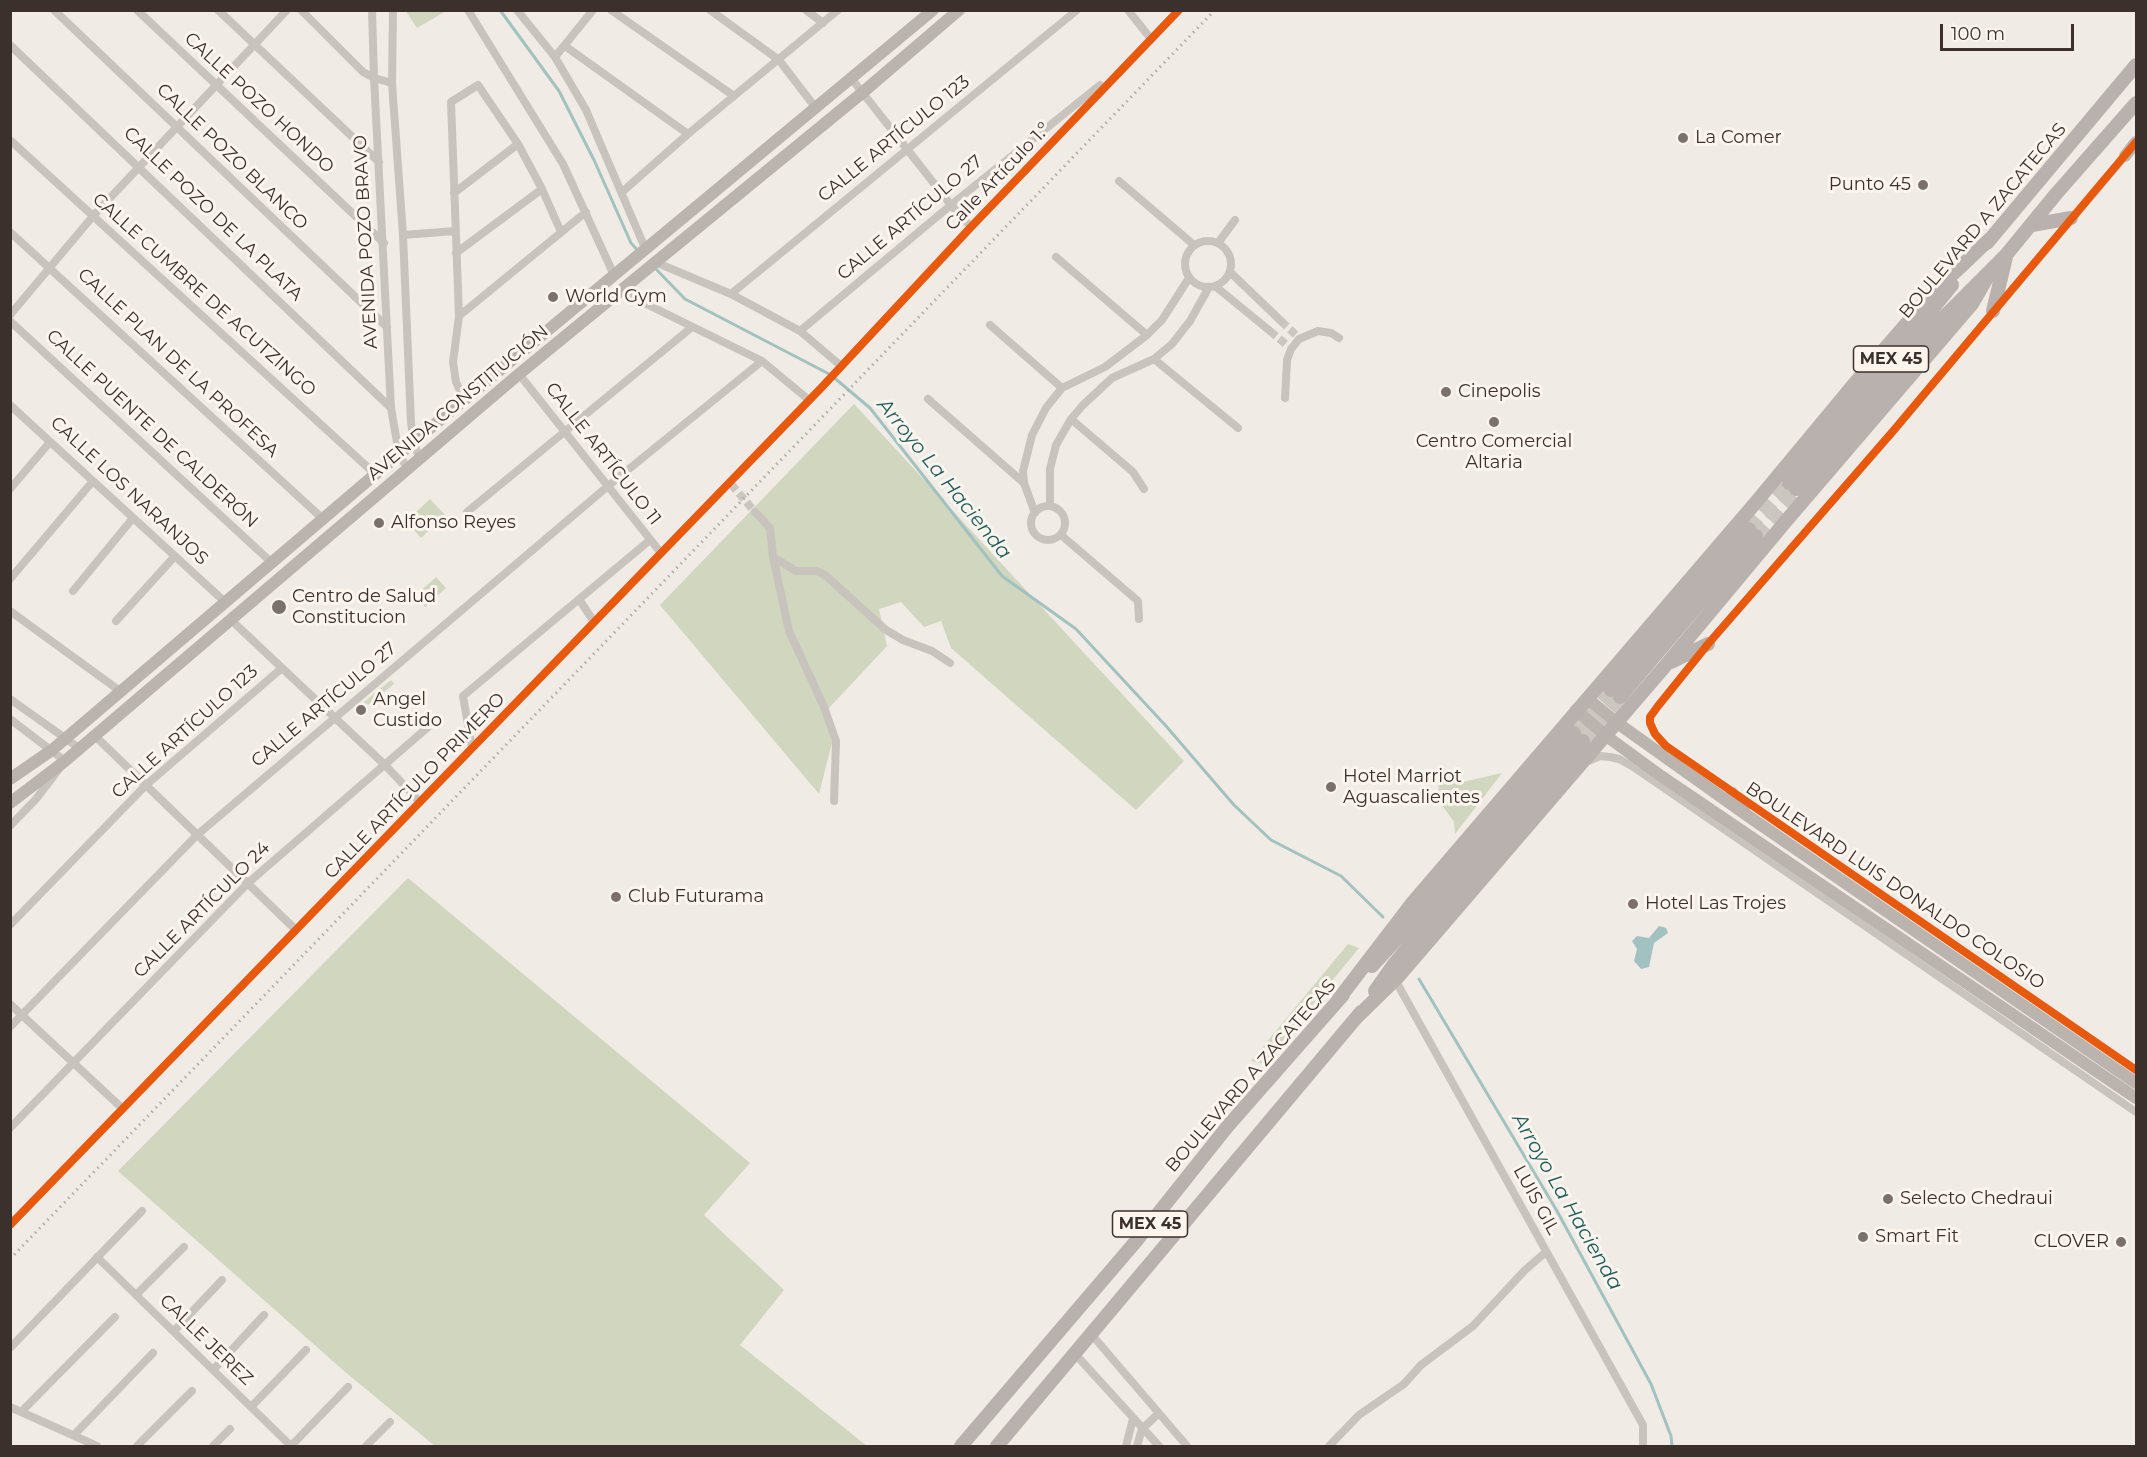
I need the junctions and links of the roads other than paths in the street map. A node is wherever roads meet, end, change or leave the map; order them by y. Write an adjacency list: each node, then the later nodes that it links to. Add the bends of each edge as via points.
1 (54, 10): 37 (street, CALLE POZO BLANCO)
2 (137, 10): 32 (street, CALLE POZO HONDO)
3 (218, 10): 23 (street)
4 (287, 10): 23 (street)
5 (301, 10): 29 (street)
6 (372, 10): 29 (street, AVENIDA POZO BRAVO)
7 (393, 10): 31 (street, AVENIDA POZO BRAVO)
8 (468, 10): 51 (street, via 563,164)
9 (593, 10): 24 (street)
10 (611, 10): 34 (street)
11 (710, 10): 26 (street)
12 (806, 10): 20 (street)
13 (838, 10): 20 (street)
14 (933, 10): 30 (main road, AVENIDA CONSTITUCIÓN)
15 (959, 10): 33 (main road, AVENIDA CONSTITUCIÓN)
16 (1077, 10): 42 (street, CALLE ARTÍCULO 123)
17 (1128, 10): 21 (street)
18 (1179, 10): 21 (street, Calle Artículo 1.º)
19 (519, 12): 25 (street)
20 (823, 23): 26 (street)
21 (1151, 39): 27 (street, Calle Artículo 1.º)
22 (10, 45): 45 (street, CALLE POZO DE LA PLATA)
23 (255, 45): 32 (street); 44 (street)
24 (565, 46): 25 (street); 38 (street)
25 (555, 57): 48 (street, via 586,110)
26 (779, 60): 34 (street); 36 (street)
27 (1126, 64): 50 (street, CALLE ARTÍCULO 27); 56 (street, Calle Artículo 1.º)
28 (2136, 65): 61 (main road, BOULEVARD A ZACATECAS / MEX 45)
29 (374, 78): 31 (street); 44 (street, AVENIDA POZO BRAVO)
30 (851, 78): 33 (street); 36 (main road, AVENIDA CONSTITUCIÓN)
31 (392, 84): 60 (street, AVENIDA POZO BRAVO)
32 (216, 85): 37 (street); 62 (street, CALLE POZO HONDO)
33 (862, 93): 42 (street); 69 (main road, AVENIDA CONSTITUCIÓN)
34 (734, 96): 38 (street)
35 (2136, 103): 55 (main road, BOULEVARD A ZACATECAS / MEX 45)
36 (815, 107): 65 (main road, AVENIDA CONSTITUCIÓN)
37 (177, 127): 45 (street); 84 (street, CALLE POZO BLANCO)
38 (688, 134): 48 (street)
39 (10, 141): 52 (street, CALLE CUMBRE DE ACUTZINGO)
40 (2136, 142): 43 (main road)
41 (518, 144): 47 (street); 49 (street); 49 (street, via 478,85 451,102)
42 (908, 148): 50 (street); 77 (street, CALLE ARTÍCULO 123)
43 (2131, 156): 53 (street)
44 (379, 162): 62 (street, AVENIDA POZO BRAVO)
45 (140, 167): 52 (street); 102 (street, CALLE POZO DE LA PLATA)
46 (1119, 181): 64 (street)
47 (542, 189): 59 (street); 66 (street)
48 (622, 192): 65 (street)
49 (454, 193): 57 (street)
50 (951, 205): 56 (street); 86 (street, CALLE ARTÍCULO 27)
51 (586, 212): 59 (street); 72 (street)
52 (93, 216): 70 (street); 111 (street, CALLE CUMBRE DE ACUTZINGO)
53 (2071, 218): 55 (main road); 78 (street)
54 (1234, 220): 63 (street)
55 (2032, 225): 67 (main road, BOULEVARD A ZACATECAS / MEX 45)
56 (971, 227): 93 (street, Calle Artículo 1.º)
57 (454, 231): 60 (street); 66 (street)
58 (10, 232): 70 (street, CALLE PLAN DE LA PROFESA)
59 (561, 232): 80 (street)
60 (403, 235): 107 (street, AVENIDA POZO BRAVO)
61 (1993, 236): 71 (main road, BOULEVARD A ZACATECAS / MEX 45, via 1793,486 1935,326); 145 (main road, via 1934,286 1758,501)
62 (384, 243): 84 (street, AVENIDA POZO BRAVO)
63 (1218, 243): 64 (street, via 1210,240); 73 (street, via 1230,255)
64 (1194, 245): 74 (street, via 1185,257)
65 (644, 249): 72 (main road, AVENIDA CONSTITUCIÓN)
66 (456, 253): 80 (street)
67 (2007, 255): 71 (main road, BOULEVARD A ZACATECAS / MEX 45); 78 (main road)
68 (1056, 257): 88 (street)
69 (653, 264): 76 (main road, AVENIDA CONSTITUCIÓN); 77 (street)
70 (50, 268): 79 (street); 122 (street, CALLE PLAN DE LA PROFESA)
71 (1991, 271): 141 (main road, via 1972,304)
72 (617, 272): 99 (main road, AVENIDA CONSTITUCIÓN)
73 (1230, 272): 75 (street); 82 (street)
74 (1189, 278): 75 (street); 88 (street, via 1162,320)
75 (1212, 287): 87 (street); 90 (street, via 1172,344)
76 (620, 291): 85 (street); 94 (main road, AVENIDA CONSTITUCIÓN)
77 (731, 294): 86 (street)
78 (1993, 311): 139 (street)
79 (10, 315)
80 (459, 316): 99 (street, via 453,362)
81 (10, 321): 129 (street, CALLE PUENTE DE CALDERÓN)
82 (1281, 321)
83 (990, 325): 96 (street)
84 (387, 327): 102 (street, AVENIDA POZO BRAVO)
85 (692, 327): 91 (street); 105 (street)
86 (800, 332): 93 (street)
87 (1270, 332)
88 (1147, 335): 92 (street)
89 (1339, 338): 97 (street, via 1318,331 1298,338 1290,347 1287,360)
90 (1154, 359): 95 (street); 104 (street)
91 (762, 361): 100 (street); 114 (street, CALLE ARTÍCULO 27)
92 (1105, 367): 95 (street); 96 (street)
93 (837, 368): 100 (street, CALLE ARTÍCULO PRIMERO)
94 (519, 374): 105 (street, CALLE ARTÍCULO 11); 109 (main road, AVENIDA CONSTITUCIÓN)
95 (1112, 378): 103 (street)
96 (1062, 388): 113 (street, via 1032,435)
97 (1285, 398)
98 (928, 399): 113 (street)
99 (464, 400): 107 (main road, AVENIDA CONSTITUCIÓN)
100 (809, 400): 126 (street, CALLE ARTÍCULO PRIMERO)
101 (10, 405): 106 (street, CALLE LOS NARANJOS)
102 (392, 408): 108 (street, AVENIDA POZO BRAVO)
103 (1071, 419): 116 (street, via 1133,472); 117 (street, via 1056,445 1050,469)
104 (1239, 428)
105 (565, 433): 114 (street, CALLE ARTÍCULO 11); 118 (street)
106 (50, 442): 112 (street, CALLE LOS NARANJOS); 115 (street)
107 (414, 442): 108 (main road, AVENIDA CONSTITUCIÓN); 109 (street, AVENIDA POZO BRAVO)
108 (399, 454): 110 (street, AVENIDA POZO BRAVO); 111 (main road, AVENIDA CONSTITUCIÓN)
109 (419, 458): 110 (main road, AVENIDA CONSTITUCIÓN)
110 (407, 468): 135 (main road, AVENIDA CONSTITUCIÓN)
111 (375, 474): 122 (main road, AVENIDA CONSTITUCIÓN)
112 (93, 481): 121 (street, CALLE LOS NARANJOS); 130 (street)
113 (1024, 483): 120 (street)
114 (608, 486): 125 (street, CALLE ARTÍCULO 11); 148 (street, CALLE ARTÍCULO 27)
115 (10, 489)
116 (1144, 489)
117 (1050, 506): 120 (street); 124 (street, via 1060,511 1065,520)
118 (467, 512)
119 (755, 512): 128 (street, via 770,528)
120 (1035, 513): 124 (street, via 1033,529 1040,538 1051,540)
121 (133, 518): 127 (street, CALLE LOS NARANJOS); 131 (street)
122 (323, 519): 129 (main road, AVENIDA CONSTITUCIÓN)
123 (1753, 532): 144 (main road)
124 (1061, 535): 136 (street, via 1138,602)
125 (650, 540): 126 (street, CALLE ARTÍCULO 11); 132 (street)
126 (661, 553): 138 (street, CALLE ARTÍCULO PRIMERO)
127 (175, 556): 133 (street, CALLE LOS NARANJOS); 137 (street)
128 (773, 557): 140 (street, via 796,571 825,575 886,630); 166 (street, via 789,631 836,741)
129 (271, 562): 133 (main road, AVENIDA CONSTITUCIÓN)
130 (10, 579)
131 (73, 591)
132 (579, 599): 138 (street); 156 (street, via 463,696)
133 (225, 602): 143 (main road, AVENIDA CONSTITUCIÓN)
134 (10, 611): 143 (street)
135 (230, 619): 142 (street); 152 (main road, AVENIDA CONSTITUCIÓN)
136 (1139, 619)
137 (116, 621)
138 (594, 622): 156 (street, CALLE ARTÍCULO PRIMERO)
139 (1708, 644): 141 (main road); 165 (street, BOULEVARD LUIS DONALDO COLOSIO, via 1650,717 1650,723 1666,746)
140 (950, 663)
141 (1666, 665): 150 (main road)
142 (282, 668): 148 (street); 163 (street, CALLE ARTÍCULO 123)
143 (120, 691): 154 (main road, AVENIDA CONSTITUCIÓN)
144 (1616, 694)
145 (1587, 698): 147 (main road); 150 (main road, BOULEVARD LUIS DONALDO COLOSIO)
146 (10, 699): 154 (street)
147 (1576, 710): 153 (main road); 182 (main road, via 1413,902)
148 (335, 718): 159 (street); 171 (street, CALLE ARTÍCULO 27)
149 (10, 719): 157 (street)
150 (1616, 722): 153 (main road); 169 (main road, BOULEVARD LUIS DONALDO COLOSIO)
151 (427, 728): 159 (street, CALLE ARTÍCULO 24)
152 (94, 735): 155 (main road, AVENIDA CONSTITUCIÓN); 163 (street)
153 (1605, 735): 160 (main road); 161 (main road)
154 (65, 737): 155 (street); 157 (main road, AVENIDA CONSTITUCIÓN)
155 (79, 748): 158 (main road, AVENIDA CONSTITUCIÓN)
156 (472, 748): 167 (street, CALLE ARTÍCULO PRIMERO)
157 (52, 750): 158 (street); 162 (main road, AVENIDA CONSTITUCIÓN)
158 (65, 761): 168 (main road, AVENIDA CONSTITUCIÓN); 170 (street)
159 (385, 765): 167 (street); 174 (street, CALLE ARTÍCULO 24)
160 (1578, 766): 164 (street, via 1600,756 1619,759); 180 (main road)
161 (1661, 776): 164 (main road); 172 (main road)
162 (10, 778)
163 (146, 785): 171 (street); 177 (street, CALLE ARTÍCULO 123)
164 (1669, 791): 173 (street)
165 (1732, 793): 169 (main road); 176 (street, BOULEVARD LUIS DONALDO COLOSIO)
166 (834, 801)
167 (420, 802): 178 (street, CALLE ARTÍCULO PRIMERO)
168 (10, 803)
169 (1748, 816): 175 (main road, BOULEVARD LUIS DONALDO COLOSIO)
170 (10, 826)
171 (197, 835): 174 (street); 184 (street, CALLE ARTÍCULO 27)
172 (1771, 850): 173 (main road); 181 (main road)
173 (1756, 851): 192 (street)
174 (248, 883): 178 (street); 187 (street, CALLE ARTÍCULO 24)
175 (1853, 888): 176 (main road); 179 (main road, BOULEVARD LUIS DONALDO COLOSIO)
176 (1874, 891): 188 (street, BOULEVARD LUIS DONALDO COLOSIO)
177 (10, 925)
178 (296, 930): 191 (street, CALLE ARTÍCULO PRIMERO)
179 (1934, 944): 181 (main road); 186 (main road, BOULEVARD LUIS DONALDO COLOSIO)
180 (1392, 976): 182 (main road, BOULEVARD A ZACATECAS / MEX 45, via 1578,737); 197 (street, LUIS GIL); 204 (main road, BOULEVARD A ZACATECAS / MEX 45)
181 (1969, 985): 186 (main road, via 1991,992 2039,1025); 190 (main road)
182 (1338, 1000): 226 (main road, BOULEVARD A ZACATECAS / MEX 45)
183 (10, 1004): 184 (street)
184 (22, 1015): 185 (street, CALLE ARTÍCULO 27); 187 (street)
185 (10, 1027)
186 (2067, 1035): 189 (main road, BOULEVARD LUIS DONALDO COLOSIO)
187 (73, 1063): 191 (street); 193 (street, CALLE ARTÍCULO 24)
188 (2136, 1070)
189 (2136, 1083)
190 (2136, 1098)
191 (123, 1109): 195 (street, CALLE ARTÍCULO PRIMERO)
192 (2136, 1112)
193 (10, 1128)
194 (142, 1211): 198 (street)
195 (12, 1222)
196 (184, 1246): 200 (street)
197 (1546, 1252): 232 (street, via 1473,1326 1421,1365 1404,1384 1359,1415); 233 (street, LUIS GIL, via 1643,1425)
198 (97, 1257): 200 (street, CALLE JEREZ); 205 (street)
199 (222, 1280): 203 (street)
200 (136, 1295): 203 (street, CALLE JEREZ)
201 (264, 1315): 209 (street)
202 (115, 1317): 214 (street)
203 (174, 1331): 209 (street, CALLE JEREZ)
204 (1092, 1335): 208 (main road, BOULEVARD A ZACATECAS / MEX 45); 215 (street)
205 (10, 1348)
206 (306, 1350): 213 (street)
207 (153, 1353): 220 (street)
208 (1076, 1355): 216 (street); 227 (main road, BOULEVARD A ZACATECAS / MEX 45)
209 (213, 1370): 213 (street, CALLE JEREZ)
210 (348, 1387): 224 (street)
211 (192, 1391): 222 (street)
212 (10, 1407): 214 (street)
213 (251, 1407): 224 (street, CALLE JEREZ)
214 (22, 1411): 220 (street)
215 (1158, 1414): 219 (street); 231 (street)
216 (1133, 1419): 219 (street); 228 (street)
217 (390, 1422): 225 (street)
218 (230, 1429): 223 (street)
219 (1142, 1429): 229 (street); 230 (street)
220 (74, 1435): 221 (street)
221 (97, 1446)
222 (137, 1446)
223 (213, 1446)
224 (291, 1446)
225 (366, 1446)
226 (961, 1446)
227 (998, 1446)
228 (1126, 1446)
229 (1137, 1446)
230 (1159, 1446)
231 (1187, 1446)
232 (1329, 1446)
233 (1643, 1446)

